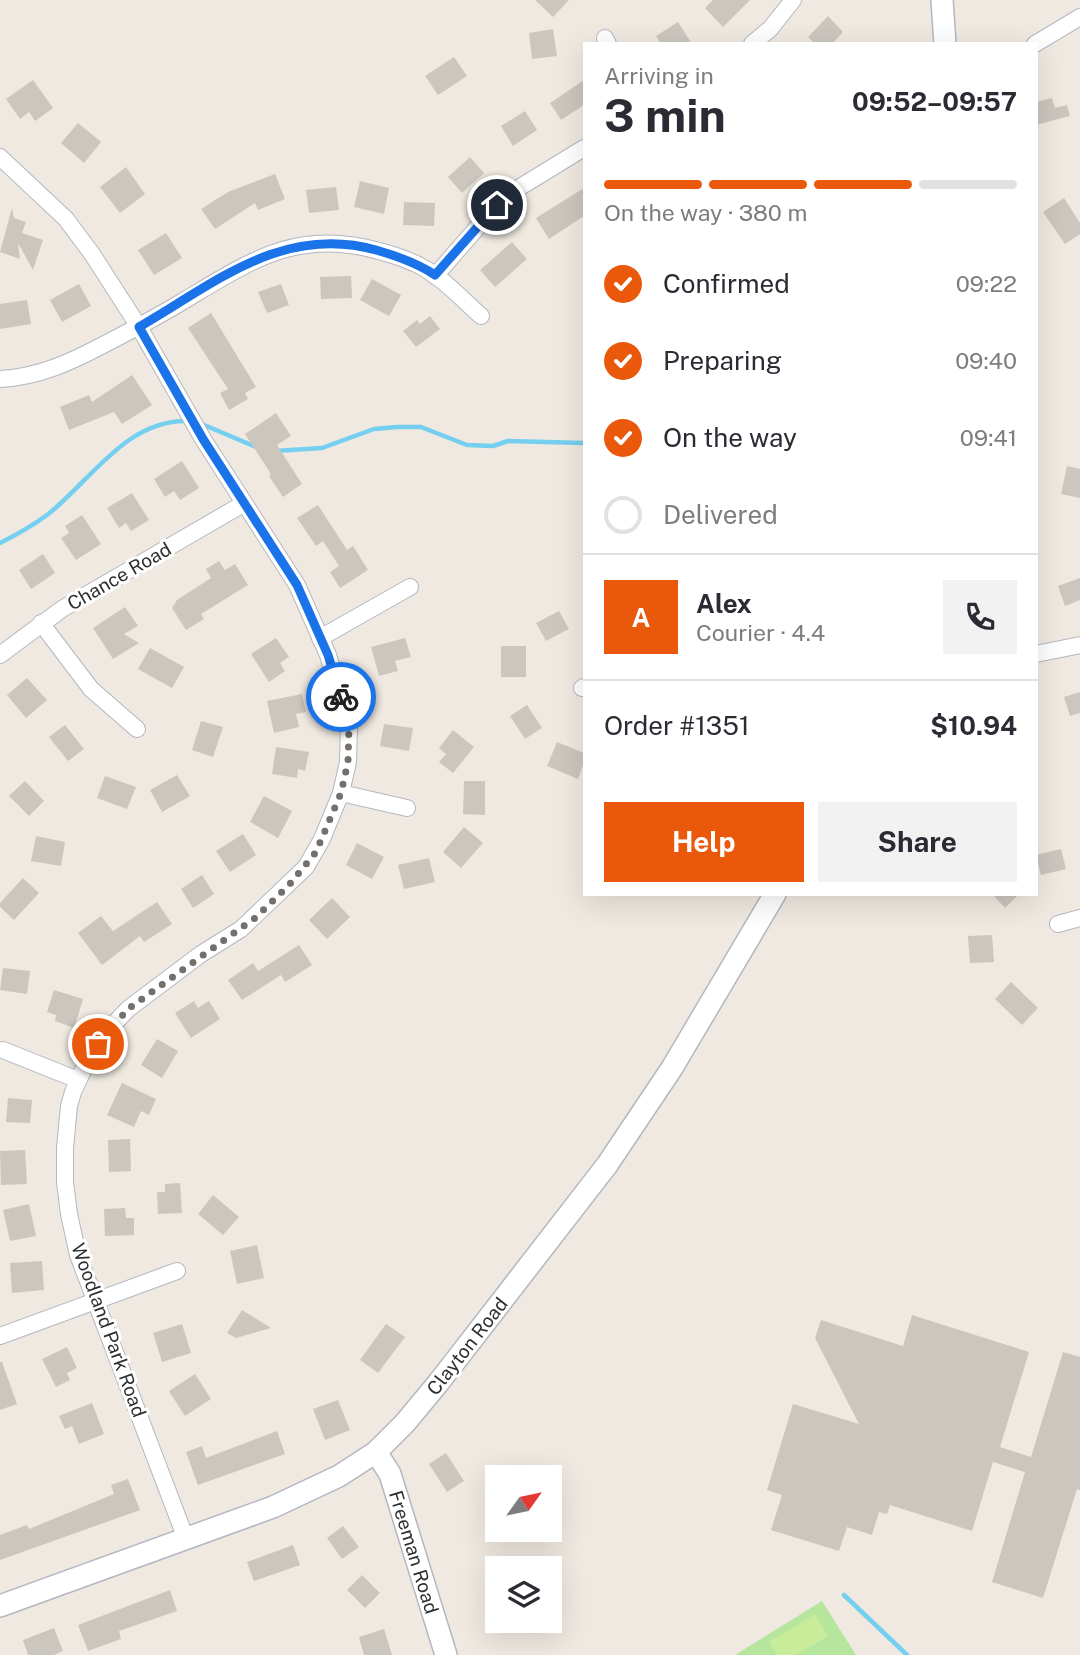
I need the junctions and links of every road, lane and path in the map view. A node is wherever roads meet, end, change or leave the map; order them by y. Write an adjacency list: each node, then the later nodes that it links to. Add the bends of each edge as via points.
1 (793, 0): 4 (street)
2 (942, 0): 5 (street)
3 (1080, 17): 6 (street)
4 (754, 42)
5 (945, 42)
6 (1038, 42)
7 (583, 149): 9 (street, via 497,205)
8 (0, 157): 11 (street, Woodland Park Road, via 66,219)
9 (435, 275): 10 (street); 11 (street, via 394,255 357,245 294,246 236,269)
10 (481, 316)
11 (139, 327): 12 (street, via 43,373); 13 (street, Woodland Park Road)
12 (0, 379)
13 (243, 504): 15 (street, Chance Road); 16 (street, Woodland Park Road, via 297,585)
14 (410, 587): 16 (street)
15 (41, 623): 19 (street, Chance Road); 20 (street, via 91,689)
16 (320, 638): 21 (street, Woodland Park Road, via 349,726)
17 (1080, 645): 18 (street)
18 (1038, 654)
19 (0, 655)
20 (137, 729)
21 (341, 793): 22 (street); 27 (street, Woodland Park Road, via 316,852 289,885 241,929 128,1009 98,1044)
22 (407, 808)
23 (774, 896): 31 (street, Clayton Road, via 679,1058 607,1165 439,1382)
24 (1080, 918): 25 (street)
25 (1058, 924)
26 (3, 1050): 27 (street)
27 (78, 1080): 29 (street, Woodland Park Road, via 68,1116 65,1182 78,1255)
28 (177, 1271): 29 (street)
29 (97, 1300): 30 (street); 32 (street, Woodland Park Road)
30 (0, 1336)
31 (376, 1452): 32 (street, Clayton Road, via 300,1496); 34 (street, Freeman Road, via 390,1474)
32 (187, 1539): 33 (street, Clayton Road)
33 (0, 1606)
34 (446, 1655)

